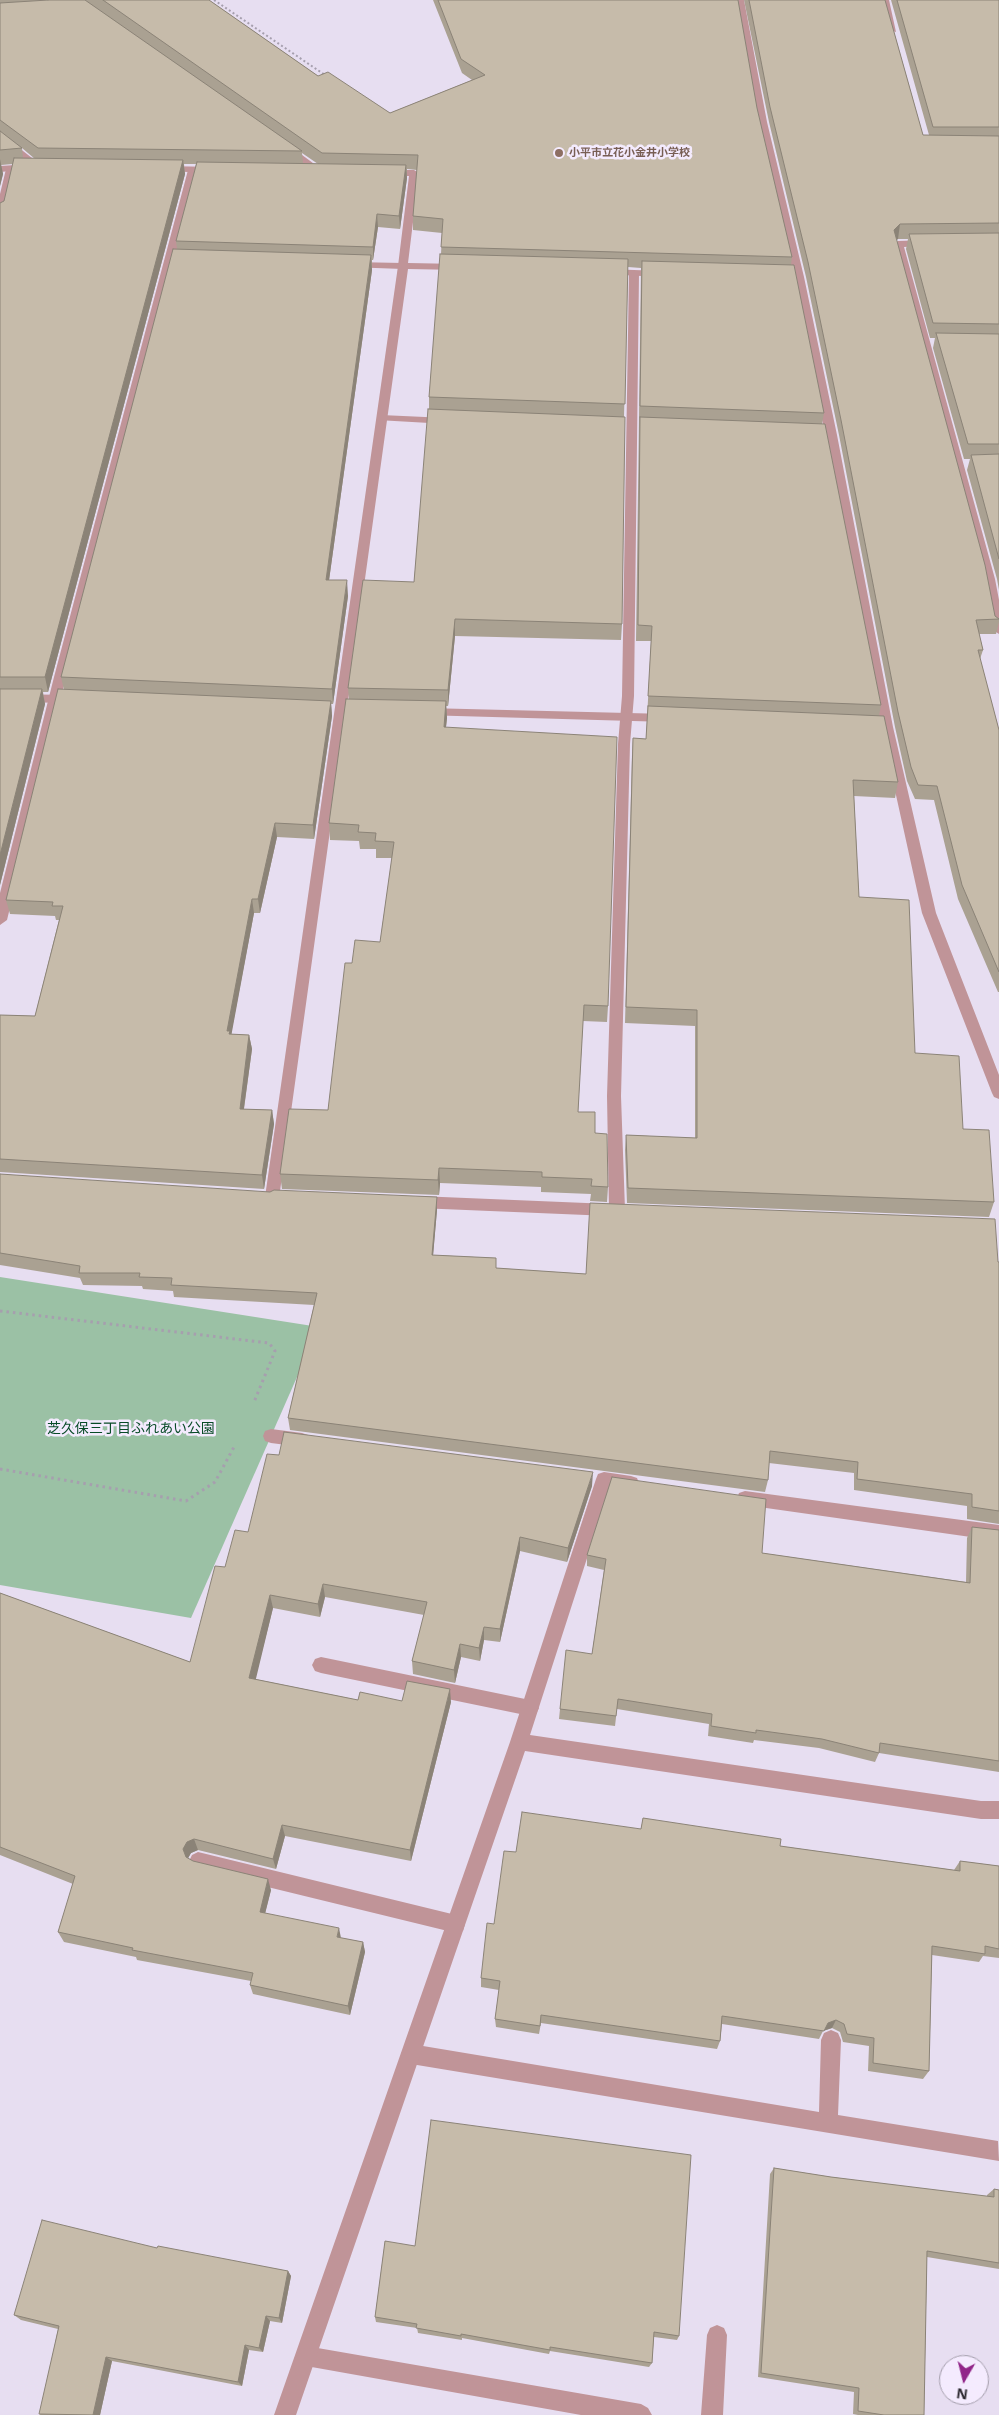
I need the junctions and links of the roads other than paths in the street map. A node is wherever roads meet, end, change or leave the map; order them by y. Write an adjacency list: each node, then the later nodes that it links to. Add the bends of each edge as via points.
1 (740, 0): 36 (street, via 882,727 929,913)
2 (885, 0): 3 (street)
3 (895, 36)
4 (0, 136): 7 (street, via 43,167)
5 (279, 143): 11 (street, via 325,172)
6 (0, 169): 7 (street)
7 (11, 169): 13 (street)
8 (154, 169): 9 (street)
9 (193, 170): 10 (street); 15 (street)
10 (222, 170)
11 (301, 172)
12 (376, 173): 18 (street, via 414,173)
13 (0, 215)
14 (944, 243): 27 (street, via 898,244 931,343)
15 (170, 259): 16 (street); 30 (street)
16 (185, 259)
17 (345, 264): 18 (street)
18 (403, 266): 19 (street); 23 (street)
19 (467, 268)
20 (597, 272): 21 (street)
21 (634, 273): 22 (street); 25 (street)
22 (671, 274)
23 (381, 418): 24 (street); 38 (street)
24 (459, 421)
25 (626, 427): 26 (street); 33 (street)
26 (646, 428)
27 (994, 579): 28 (street)
28 (999, 630)
29 (0, 698): 30 (street)
30 (55, 698): 31 (street); 35 (street)
31 (85, 699)
32 (410, 712): 33 (street)
33 (627, 716): 34 (street); 40 (street, via 614,1096 622,1210)
34 (677, 718)
35 (0, 920)
36 (999, 1093)
37 (252, 1196): 38 (street)
38 (272, 1197): 39 (street)
39 (302, 1198)
40 (400, 1202)
41 (271, 1436): 42 (street)
42 (320, 1442)
43 (584, 1476): 44 (street)
44 (604, 1479): 45 (street); 49 (street)
45 (643, 1484)
46 (732, 1496): 47 (street)
47 (999, 1533)
48 (321, 1665): 49 (street)
49 (530, 1708): 50 (street)
50 (519, 1742): 51 (street, via 981,1810); 53 (street)
51 (999, 1810)
52 (198, 1861): 53 (street)
53 (456, 1924): 55 (street)
54 (831, 2040): 56 (street)
55 (411, 2054): 56 (street); 59 (street)
56 (828, 2122): 57 (street)
57 (998, 2152)
58 (717, 2335): 62 (street)
59 (306, 2356): 60 (street); 61 (street)
60 (285, 2415)
61 (641, 2415)
62 (712, 2415)

